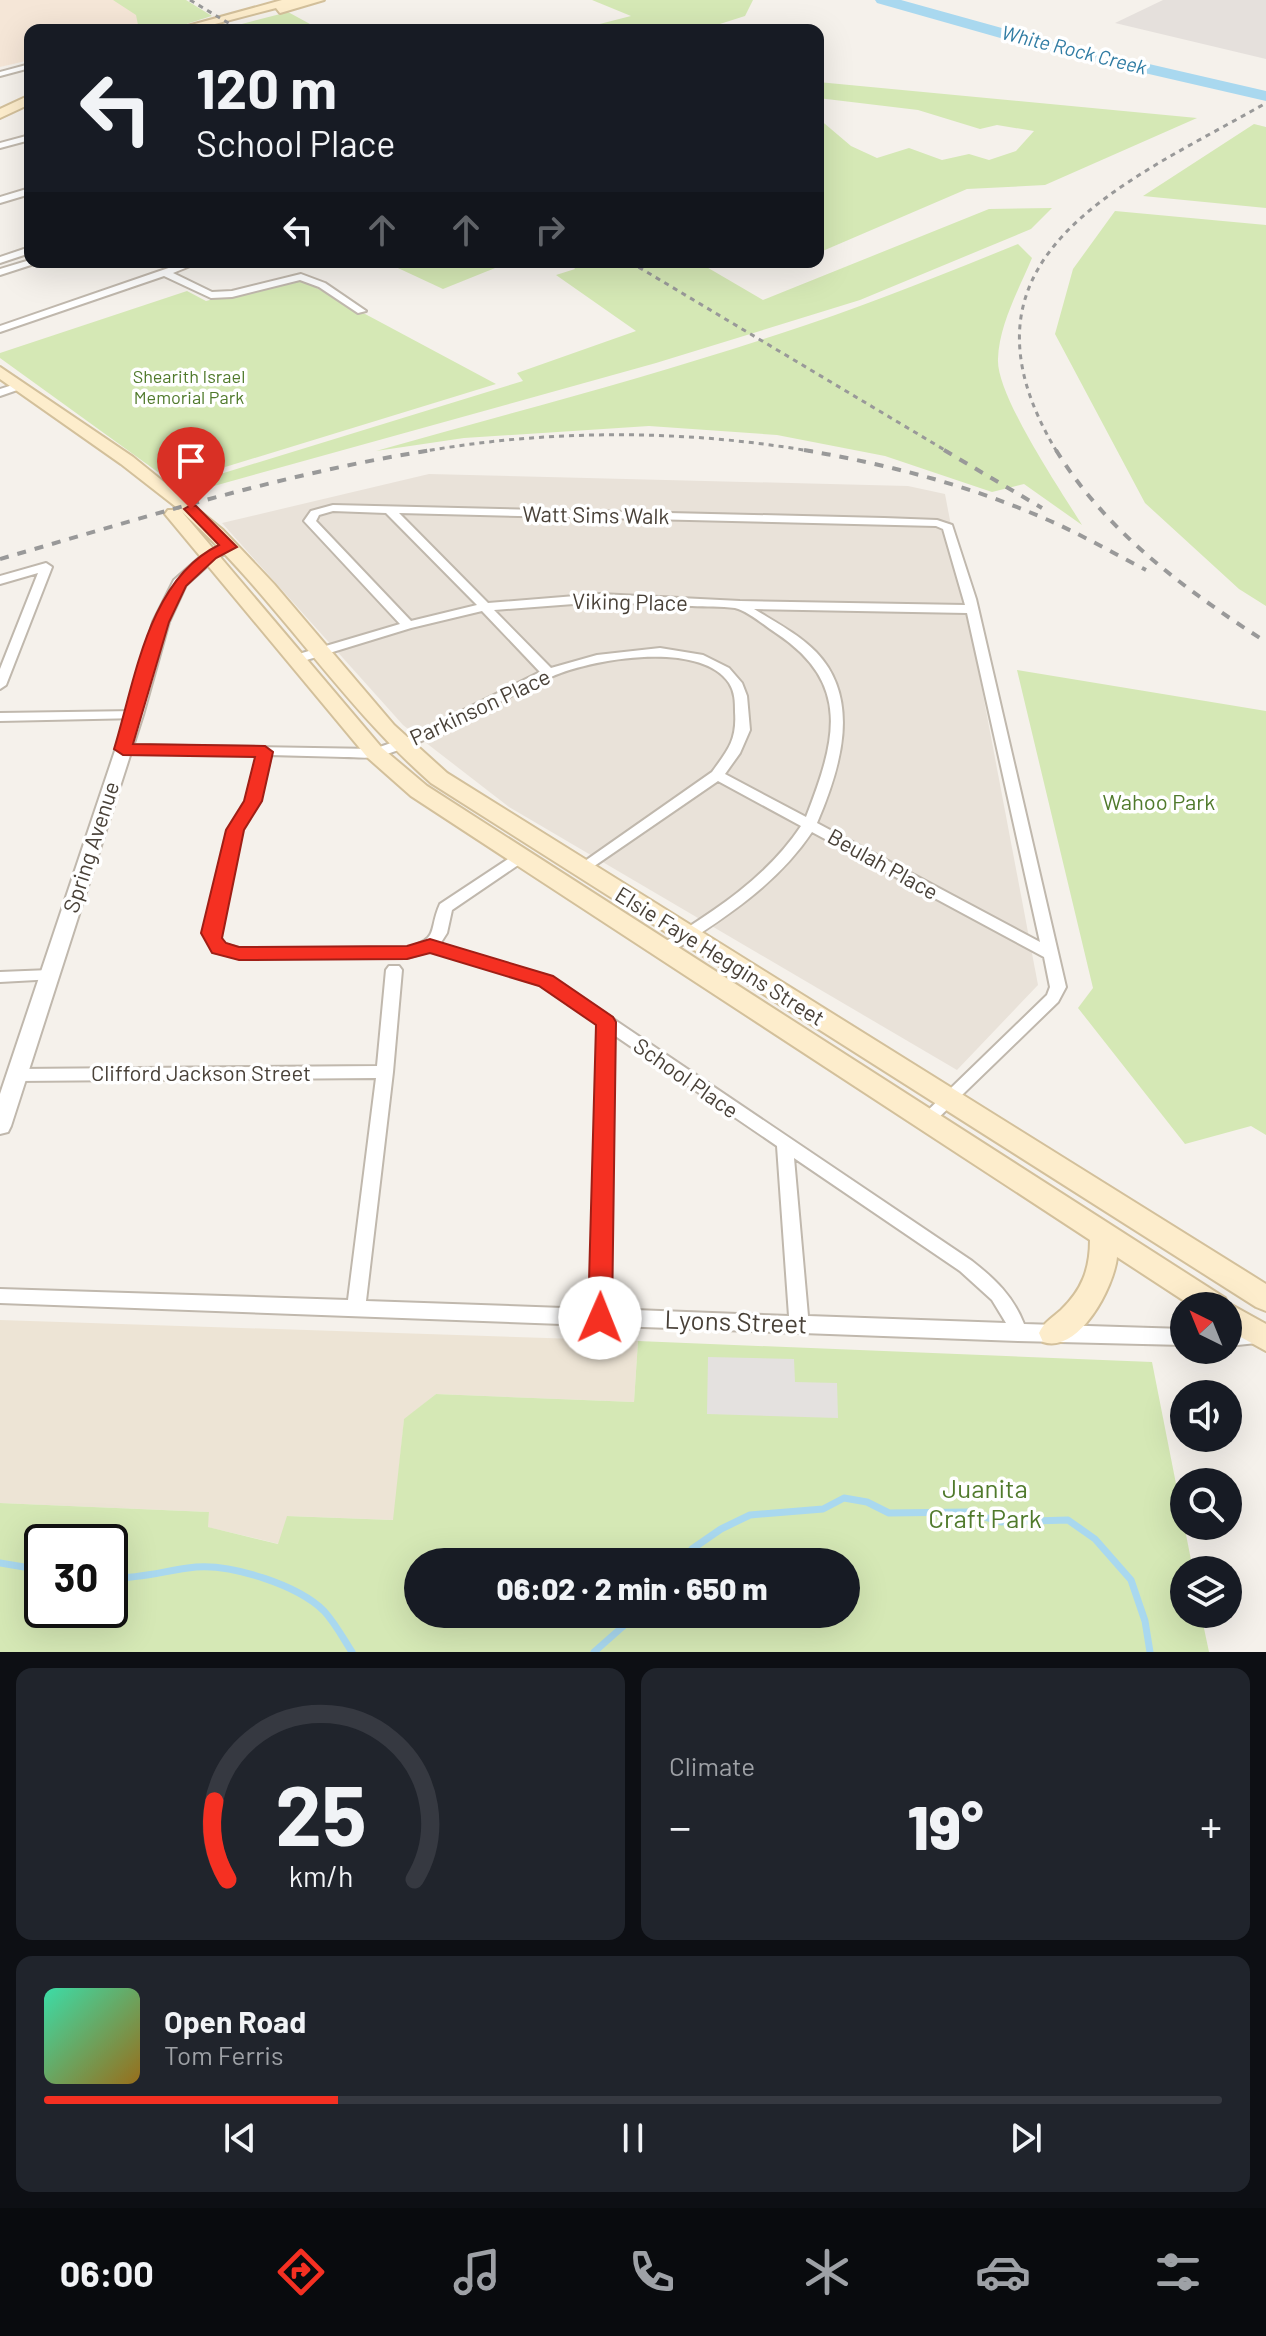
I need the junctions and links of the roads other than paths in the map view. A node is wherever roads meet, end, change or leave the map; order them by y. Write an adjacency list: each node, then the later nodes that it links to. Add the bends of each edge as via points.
1 (295, 0): 3 (main road)
2 (319, 0): 4 (main road)
3 (202, 24)
4 (229, 24)
5 (24, 68): 6 (street)
6 (0, 74)
7 (24, 103): 9 (main road)
8 (24, 108): 9 (main road)
9 (0, 117)
10 (24, 139): 11 (street)
11 (0, 146)
12 (24, 193): 13 (street)
13 (0, 200)
14 (24, 252): 15 (street)
15 (0, 260)
16 (24, 264): 18 (street)
17 (176, 268): 19 (street)
18 (0, 272)
19 (164, 272): 20 (street, via 211,295 301,277); 21 (street)
20 (361, 311)
21 (0, 329)
22 (0, 372): 23 (main road)
23 (19, 386): 24 (street); 26 (main road, via 90,436 113,463)
24 (0, 393)
25 (391, 511): 29 (street, Watt Sims Walk, via 937,523 948,527); 30 (street); 31 (street, Watt Sims Walk, via 327,508 310,521)
26 (220, 551): 32 (main road, Elsie Faye Heggins Street); 33 (main road, Elsie Faye Heggins Street); 36 (street, Spring Avenue, via 179,583 161,622)
27 (0, 580): 35 (street, via 46,567)
28 (740, 605): 29 (street, Viking Place); 30 (street, Viking Place, via 600,598); 43 (street, via 805,648 835,696 836,750)
29 (971, 606): 49 (street)
30 (485, 607): 31 (street, Viking Place); 34 (street)
31 (408, 625): 32 (street, Viking Place)
32 (322, 651): 33 (street, Viking Place); 38 (main road, Elsie Faye Heggins Street)
33 (296, 659): 41 (main road, Elsie Faye Heggins Street)
34 (548, 673): 38 (street, Parkinson Place); 42 (street, Parkinson Place, via 640,653 674,653 713,664 736,683 743,713 743,730)
35 (0, 685)
36 (135, 715): 37 (street); 39 (street, Spring Avenue)
37 (0, 717)
38 (401, 744): 41 (street, Parkinson Place); 45 (main road, Elsie Faye Heggins Street, via 439,778)
39 (123, 749): 40 (street, Parkinson Place); 51 (street, Spring Avenue)
40 (265, 752): 41 (street, Parkinson Place); 47 (street, School Place, via 253,801 235,830 211,933 215,944 239,953 407,953)
41 (375, 753): 44 (main road, Elsie Faye Heggins Street, via 419,791)
42 (717, 775): 43 (street, Beulah Place); 45 (street)
43 (809, 824): 46 (street, via 764,880); 49 (street, Beulah Place)
44 (519, 858): 47 (street, via 445,908 440,933); 48 (main road, Elsie Faye Heggins Street)
45 (582, 868): 46 (main road, Elsie Faye Heggins Street)
46 (686, 936): 48 (street); 56 (main road, Elsie Faye Heggins Street)
47 (430, 946): 53 (street, School Place, via 546,981)
48 (662, 951): 57 (main road, Elsie Faye Heggins Street)
49 (1049, 953): 56 (street, via 1058,987 1053,998)
50 (394, 970): 54 (street)
51 (50, 975): 52 (street); 55 (street, Spring Avenue)
52 (0, 977)
53 (606, 1022): 59 (street, School Place); 65 (street)
54 (385, 1072): 55 (street, Clifford Jackson Street); 64 (street)
55 (17, 1075): 58 (street, Spring Avenue)
56 (948, 1099): 57 (street); 63 (main road, Elsie Faye Heggins Street)
57 (926, 1120): 60 (main road, Elsie Faye Heggins Street)
58 (0, 1126)
59 (785, 1145): 66 (street); 68 (street, School Place, via 1002,1295)
60 (1104, 1234): 61 (main road, Elsie Faye Heggins Street); 69 (main road, via 1102,1275 1073,1318)
61 (1193, 1292)
62 (0, 1296): 64 (street, Lyons Street)
63 (1266, 1299)
64 (356, 1310): 65 (street, Lyons Street)
65 (600, 1318): 66 (street, Lyons Street)
66 (799, 1324): 68 (street, Lyons Street)
67 (1242, 1324): 72 (main road)
68 (1018, 1333): 69 (street, Lyons Street)
69 (1053, 1333): 70 (street, Lyons Street)
70 (1170, 1337)
71 (1242, 1338): 72 (street)
72 (1264, 1338)

